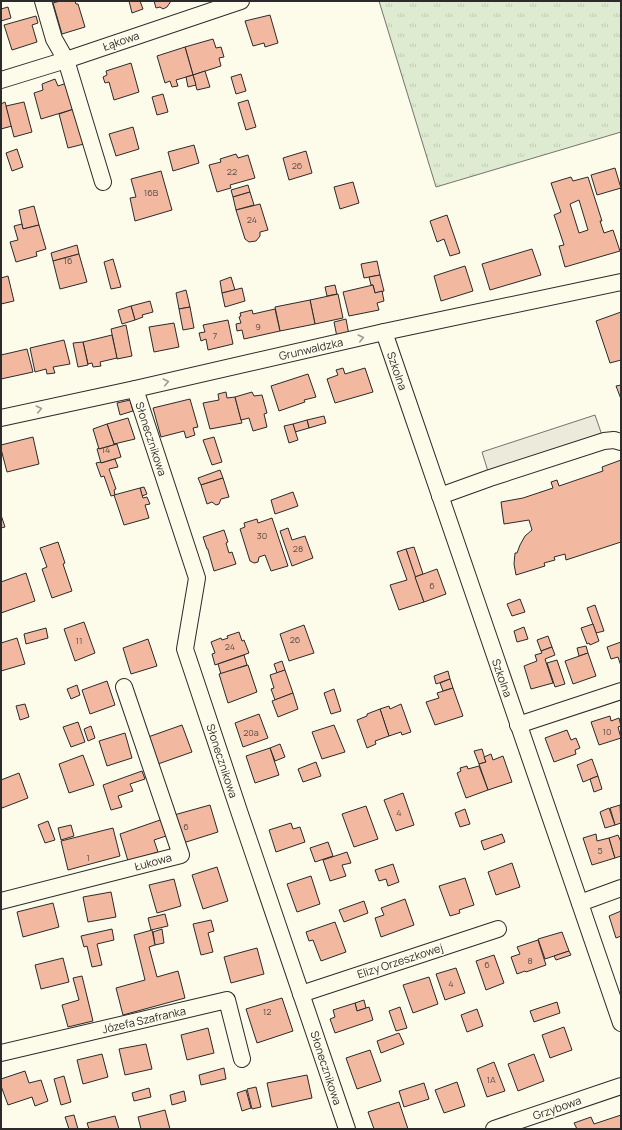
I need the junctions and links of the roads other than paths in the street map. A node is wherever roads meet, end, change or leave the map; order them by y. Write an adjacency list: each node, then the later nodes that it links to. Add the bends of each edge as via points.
1 (43, 1): 3 (street, via 54,39)
2 (241, 1): 3 (street, Łąkowa)
3 (66, 60): 4 (street, Łąkowa); 5 (street)
4 (1, 80)
5 (103, 182)
6 (621, 282): 7 (street, Grunwaldzka)
7 (384, 332): 8 (street, Grunwaldzka, one-way to 7); 11 (street, Szkolna)
8 (135, 389): 9 (street, Grunwaldzka, one-way to 8); 19 (street, Słonecznikowa, via 197,578 185,649)
9 (1, 418)
10 (621, 442): 11 (street, via 604,441)
11 (440, 496): 14 (street, Szkolna)
12 (124, 687): 16 (street, Łukowa, via 181,855)
13 (621, 691): 14 (street)
14 (518, 724): 17 (street, Szkolna)
15 (621, 888): 17 (street)
16 (1, 901)
17 (580, 903): 20 (street, Szkolna)
18 (498, 928): 19 (street, Elizy Orzeszkowej)
19 (301, 994): 24 (street, Słonecznikowa)
20 (621, 1023)
21 (1, 1053): 22 (street, Józefa Szafranka, via 227,1000)
22 (242, 1059)
23 (621, 1086): 25 (street, Grzybowa)
24 (346, 1129)
25 (494, 1129)

